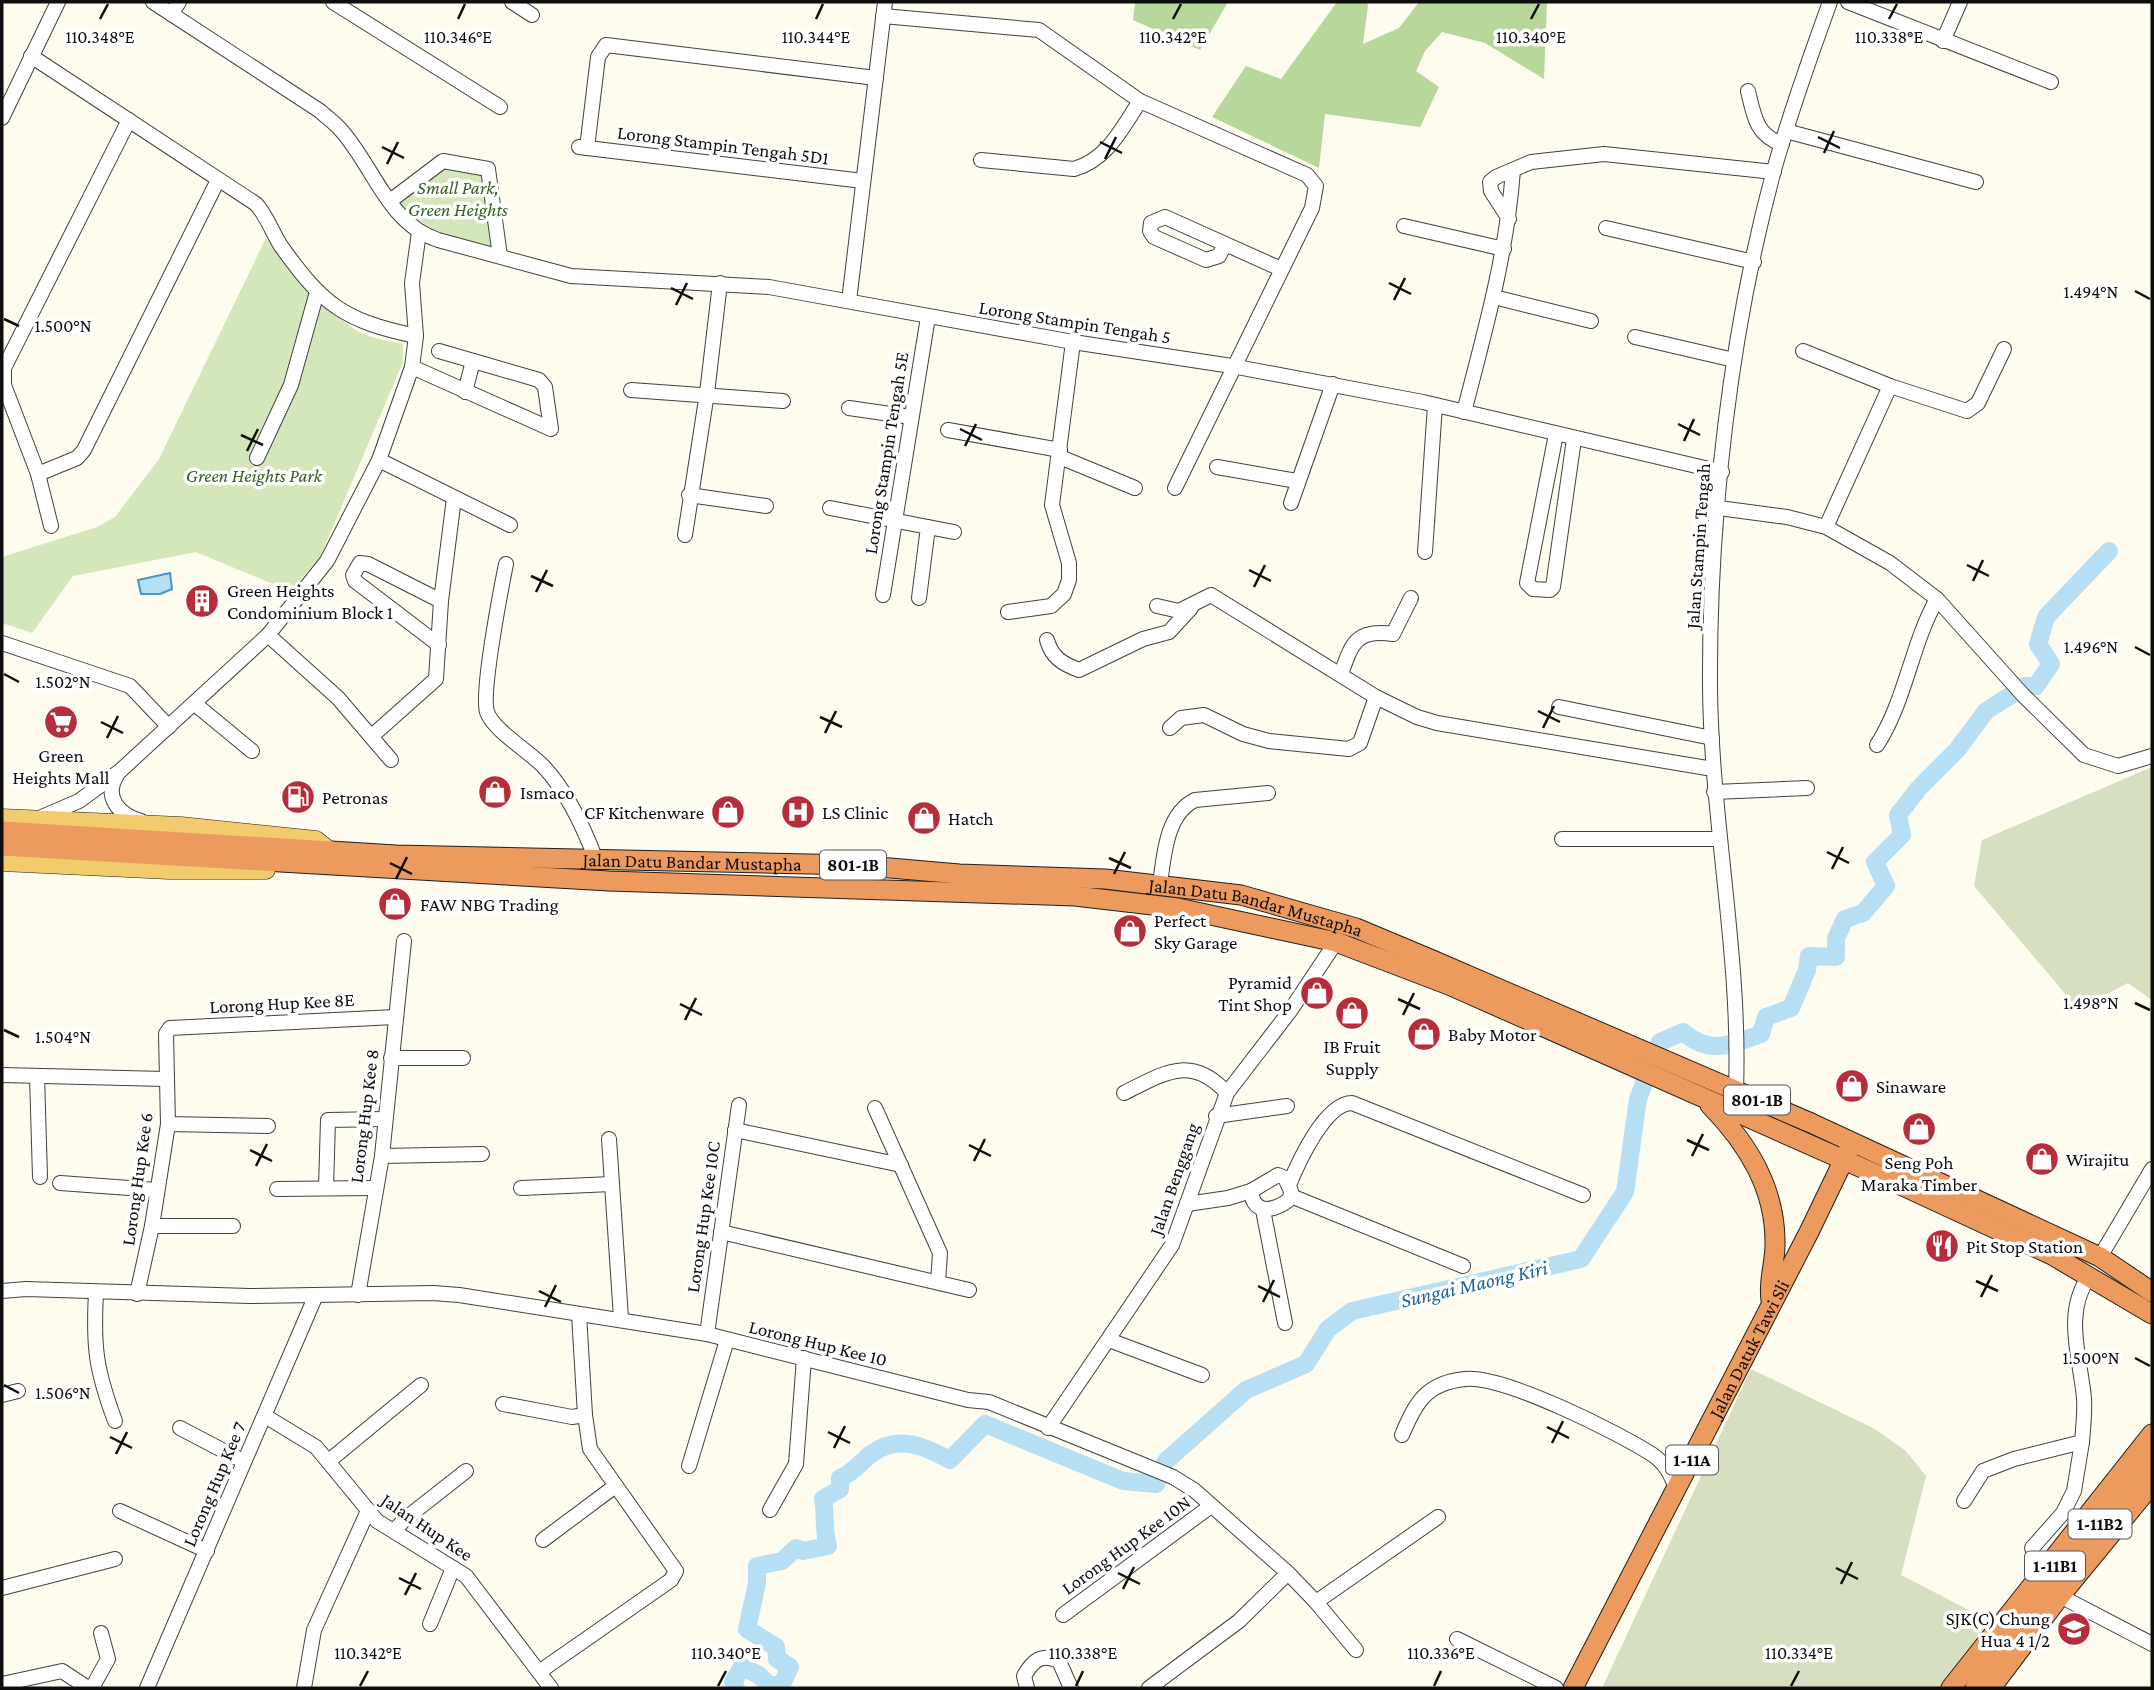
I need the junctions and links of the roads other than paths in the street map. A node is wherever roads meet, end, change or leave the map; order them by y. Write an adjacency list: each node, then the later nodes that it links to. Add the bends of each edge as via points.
1 (58, 2): 12 (street)
2 (153, 2): 8 (street)
3 (332, 2): 17 (street)
4 (512, 2): 10 (street)
5 (1830, 2): 20 (street, Jalan Stampin Tengah)
6 (1848, 2): 11 (street)
7 (1960, 2): 11 (street)
8 (175, 8): 27 (street, via 320,111 340,129)
9 (884, 9): 13 (street); 16 (street, via 1039,30)
10 (532, 15)
11 (1943, 41): 14 (street)
12 (31, 56): 18 (street); 19 (street)
13 (876, 78): 25 (street); 25 (street, Lorong Stampin Tengah 5D1, via 606,45 598,57 582,147)
14 (2051, 82)
15 (1748, 90): 20 (street, via 1763,136)
16 (1140, 101): 21 (street, via 1104,152 1087,165 1074,169); 36 (street, via 1307,175 1316,186 1312,208)
17 (500, 107)
18 (2, 118)
19 (129, 120): 24 (street); 71 (street, via 4,368 4,385)
20 (1784, 137): 23 (street, Jalan Stampin Tengah); 26 (street)
21 (981, 160)
22 (1513, 170): 23 (street, via 1531,162 1604,154); 28 (street); 28 (street, via 1490,183)
23 (1774, 172): 35 (street, Jalan Stampin Tengah)
24 (218, 180): 38 (street, via 264,213 279,243); 71 (street, via 84,450 77,458)
25 (863, 181): 40 (street)
26 (1976, 182)
27 (390, 201): 31 (street); 34 (street, via 443,162 488,169)
28 (1509, 219): 33 (street)
29 (1404, 226): 33 (street)
30 (1606, 228): 35 (street)
31 (419, 232): 34 (street, Lorong Stampin Tengah 5); 43 (street, via 412,283)
32 (1226, 244): 32 (street, via 1165,217 1151,223 1154,237 1206,260 1219,256); 36 (street)
33 (1504, 249): 39 (street)
34 (499, 256): 37 (street, Lorong Stampin Tengah 5, via 571,276)
35 (1754, 262): 50 (street, Jalan Stampin Tengah)
36 (1281, 269): 51 (street)
37 (720, 283): 40 (street, Lorong Stampin Tengah 5); 57 (street)
38 (317, 292): 43 (street, via 341,313); 67 (street, via 291,385)
39 (1494, 297): 42 (street); 61 (street)
40 (849, 301): 41 (street, Lorong Stampin Tengah 5)
41 (928, 317): 45 (street, Lorong Stampin Tengah 5); 62 (street, Lorong Stampin Tengah 5E)
42 (1591, 321)
43 (416, 337): 52 (street)
44 (1635, 337): 50 (street)
45 (1073, 342): 51 (street, Lorong Stampin Tengah 5); 66 (street)
46 (2004, 349): 54 (street, via 1972,410 1961,411)
47 (439, 351): 49 (street)
48 (1803, 351): 54 (street)
49 (473, 360): 56 (street); 56 (street, via 543,383 552,426 549,430)
50 (1734, 360): 70 (street, Jalan Stampin Tengah)
51 (1232, 366): 53 (street, Lorong Stampin Tengah 5); 74 (street)
52 (412, 367): 56 (street); 68 (street)
53 (1333, 384): 59 (street, Lorong Stampin Tengah 5); 72 (street)
54 (1890, 386): 85 (street)
55 (631, 390): 57 (street)
56 (465, 391)
57 (707, 393): 58 (street); 75 (street)
58 (783, 401)
59 (1435, 405): 61 (street, Lorong Stampin Tengah 5); 88 (street)
60 (849, 408): 62 (street)
61 (1464, 412): 64 (street, Lorong Stampin Tengah 5)
62 (911, 417): 81 (street, Lorong Stampin Tengah 5E)
63 (948, 430): 66 (street)
64 (1556, 434): 65 (street, Lorong Stampin Tengah 5); 65 (street, via 1527,583 1533,589 1553,587)
65 (1574, 439): 70 (street, Lorong Stampin Tengah 5)
66 (1060, 453): 73 (street); 97 (street, via 1052,505 1069,563 1069,580 1051,606)
67 (257, 458)
68 (379, 460): 76 (street); 98 (street, via 327,561)
69 (1217, 467): 72 (street)
70 (1722, 472): 80 (street, Jalan Stampin Tengah)
71 (38, 474): 83 (street)
72 (1297, 481): 77 (street)
73 (1135, 488)
74 (1175, 488)
75 (690, 495): 78 (street); 87 (street)
76 (454, 498): 82 (street); 94 (street)
77 (1292, 503)
78 (766, 506)
79 (830, 508): 81 (street)
80 (1719, 508): 85 (street); 109 (street, Jalan Stampin Tengah, via 1711,634)
81 (894, 520): 84 (street); 90 (street, Lorong Stampin Tengah 5E)
82 (510, 525)
83 (51, 526)
84 (928, 527): 86 (street); 91 (street)
85 (1826, 527): 93 (street, via 1890,563)
86 (954, 532)
87 (685, 535)
88 (1425, 551)
89 (506, 564): 127 (street, via 486,710 559,785)
90 (883, 595)
91 (919, 598)
92 (1411, 598): 102 (street, via 1393,634 1362,636 1351,644)
93 (1937, 598): 110 (street, via 1922,626 1898,703); 112 (street, via 2073,746 2096,761 2118,766)
94 (441, 601): 101 (street); 101 (street, via 368,564 360,563 353,575)
95 (1195, 601): 96 (street, via 1180,611); 99 (street, via 1169,632 1143,639 1079,670 1050,652); 102 (street, via 1211,595 1222,600)
96 (1157, 606)
97 (1008, 612)
98 (268, 635): 104 (street); 108 (street)
99 (1047, 640)
100 (2, 642): 106 (street, via 130,686)
101 (439, 645): 108 (street, via 432,685)
102 (1341, 674): 103 (street)
103 (1376, 697): 107 (street, via 1360,743 1349,749 1269,741 1204,715 1181,719); 114 (street, via 1437,723)
104 (195, 704): 106 (street); 111 (street)
105 (1559, 707): 109 (street)
106 (169, 727): 115 (street)
107 (1170, 728)
108 (373, 735): 113 (street)
109 (1712, 738): 114 (street, Jalan Stampin Tengah)
110 (1877, 744)
111 (252, 751)
112 (2152, 756)
113 (391, 760)
114 (1713, 769): 117 (street, Jalan Stampin Tengah)
115 (120, 771): 120 (street, via 111,784 117,808); 122 (street)
116 (1807, 788): 117 (street)
117 (1714, 792): 124 (street, Jalan Stampin Tengah)
118 (1268, 793): 130 (street, via 1187,803 1167,835)
119 (2, 818): 122 (main road)
120 (155, 825): 122 (main road); 126 (main road, via 316,840)
121 (2, 831): 122 (highway)
122 (30, 833): 125 (highway); 126 (highway, Jalan Datu Bandar Mustapha)
123 (1562, 839): 124 (street)
124 (1717, 839): 142 (street, Jalan Stampin Tengah, via 1735,1022)
125 (2, 846)
126 (330, 858): 127 (highway, Jalan Datu Bandar Mustapha / 801-1B); 128 (main road, via 313,874); 131 (highway, Jalan Datu Bandar Mustapha, via 609,881)
127 (596, 860): 129 (highway, Jalan Datu Bandar Mustapha / 801-1B)
128 (2, 862)
129 (788, 864): 130 (highway, Jalan Datu Bandar Mustapha / 801-1B); 131 (main road, via 815,870)
130 (1160, 884): 138 (highway, Jalan Datu Bandar Mustapha / 801-1B, via 1241,895 1356,928)
131 (819, 886): 133 (highway, Jalan Datu Bandar Mustapha, via 1075,896 1178,908)
132 (404, 941): 134 (street, Lorong Hup Kee 8)
133 (1336, 942): 138 (highway, Jalan Datu Bandar Mustapha); 144 (street, Jalan Benggang)
134 (395, 1017): 135 (street, Lorong Hup Kee 8E); 136 (street, Lorong Hup Kee 8)
135 (170, 1028): 141 (street, Lorong Hup Kee 6)
136 (391, 1058): 137 (street); 150 (street, Lorong Hup Kee 8)
137 (463, 1058)
138 (1651, 1065): 142 (highway, Jalan Datu Bandar Mustapha / 801-1B); 145 (highway, Jalan Datu Bandar Mustapha)
139 (2, 1075): 140 (street)
140 (37, 1076): 141 (street); 162 (street)
141 (165, 1079): 151 (street, Lorong Hup Kee 6)
142 (1736, 1090): 152 (highway, Jalan Datu Bandar Mustapha / 801-1B)
143 (1124, 1093): 144 (street, via 1170,1069 1201,1072)
144 (1227, 1093): 149 (street, Jalan Benggang)
145 (1703, 1097): 156 (highway, Jalan Datu Bandar Mustapha); 189 (highway, via 1748,1150 1763,1181 1775,1226)
146 (739, 1105): 154 (street, Lorong Hup Kee 10C)
147 (1287, 1106): 149 (street)
148 (874, 1108): 160 (street)
149 (1216, 1116): 173 (street, Jalan Benggang)
150 (384, 1119): 159 (street, Lorong Hup Kee 8); 166 (street, via 327,1120)
151 (167, 1124): 153 (street); 170 (street, Lorong Hup Kee 6)
152 (1811, 1124): 156 (highway, via 1818,1139); 157 (highway, Jalan Datu Bandar Mustapha / 801-1B)
153 (268, 1126)
154 (735, 1130): 160 (street); 176 (street, Lorong Hup Kee 10C)
155 (609, 1139): 164 (street)
156 (1814, 1147): 157 (highway, Jalan Datu Bandar Mustapha)
157 (1848, 1151): 177 (highway); 179 (highway); 189 (highway, Jalan Datuk Tawi Sli / 1-11A)
158 (482, 1154): 159 (street)
159 (382, 1156): 167 (street, Lorong Hup Kee 8)
160 (901, 1165): 180 (street, via 940,1253)
161 (2152, 1169): 177 (street)
162 (40, 1177)
163 (60, 1183): 170 (street)
164 (612, 1184): 168 (street); 192 (street)
165 (1286, 1185): 171 (street, via 1332,1110 1344,1103); 172 (street); 172 (street, via 1286,1202); 178 (street)
166 (326, 1188): 167 (street); 169 (street)
167 (374, 1188): 188 (street, Lorong Hup Kee 8)
168 (522, 1188)
169 (277, 1189)
170 (157, 1190): 174 (street, Lorong Hup Kee 6)
171 (1583, 1195)
172 (1256, 1200): 173 (street, via 1228,1198); 193 (street)
173 (1187, 1204): 197 (street, Jalan Benggang, via 1165,1257)
174 (152, 1226): 175 (street); 185 (street, Lorong Hup Kee 6)
175 (233, 1226)
176 (721, 1232): 180 (street); 195 (street, Lorong Hup Kee 10C)
177 (2100, 1257): 182 (highway)
178 (1463, 1266)
179 (2090, 1275): 191 (highway); 211 (street, via 2078,1291 2074,1312 2084,1398)
180 (938, 1282): 181 (street)
181 (968, 1290)
182 (2151, 1290)
183 (2, 1291): 184 (street)
184 (96, 1293): 185 (street); 206 (street, via 93,1342 99,1377)
185 (137, 1294): 186 (street)
186 (294, 1295): 187 (street); 194 (street)
187 (316, 1295): 188 (street, Lorong Hup Kee 10); 194 (street, Lorong Hup Kee 7)
188 (358, 1295): 190 (street, Lorong Hup Kee 10, via 433,1293)
189 (1771, 1304): 220 (highway, Jalan Datuk Tawi Sli / 1-11A)
190 (579, 1314): 192 (street, Lorong Hup Kee 10); 204 (street)
191 (2152, 1314)
192 (621, 1318): 195 (street, Lorong Hup Kee 10)
193 (1284, 1324)
194 (303, 1326): 205 (street, Lorong Hup Kee 7)
195 (706, 1334): 196 (street, Lorong Hup Kee 10)
196 (727, 1340): 198 (street, Lorong Hup Kee 10); 216 (street)
197 (1109, 1340): 199 (street); 208 (street, Jalan Benggang)
198 (804, 1359): 208 (street, Lorong Hup Kee 10, via 968,1401 989,1402); 223 (street, via 796,1464)
199 (1202, 1375)
200 (421, 1385): 214 (street)
201 (18, 1391): 202 (street)
202 (2, 1395)
203 (503, 1404): 204 (street, via 572,1417)
204 (585, 1415): 219 (street, via 590,1449)
205 (265, 1416): 214 (street, Jalan Hup Kee); 215 (street, Lorong Hup Kee 7)
206 (115, 1421)
207 (180, 1428): 215 (street)
208 (1048, 1428): 222 (street, Lorong Hup Kee 10, via 1173,1477)
209 (2152, 1434): 254 (highway)
210 (1402, 1435): 220 (street, via 1416,1402 1431,1389 1466,1379 1481,1380 1565,1410 1654,1456 1670,1471)
211 (2082, 1442): 221 (street, via 1983,1471); 229 (street, via 2074,1491 2063,1513)
212 (2152, 1444): 255 (highway, 1-11B1)
213 (2152, 1458): 256 (highway, 1-11B2)
214 (330, 1460): 225 (street, Jalan Hup Kee)
215 (243, 1461): 230 (street, Lorong Hup Kee 7)
216 (689, 1466)
217 (466, 1471): 227 (street)
218 (2152, 1484): 235 (highway)
219 (614, 1487): 228 (street); 243 (street, via 674,1567 675,1576)
220 (1676, 1490): 253 (highway, Jalan Datuk Tawi Sli / 1-11A)
221 (1964, 1501)
222 (1212, 1506): 233 (street, Lorong Hup Kee 10); 237 (street, Lorong Hup Kee 10N)
223 (770, 1510)
224 (120, 1511): 230 (street)
225 (367, 1513): 227 (street, Jalan Hup Kee); 247 (street, via 314,1630)
226 (1438, 1517): 236 (street)
227 (394, 1531): 232 (street, Jalan Hup Kee)
228 (543, 1541)
229 (2032, 1548)
230 (207, 1550): 246 (street, Lorong Hup Kee 7)
231 (115, 1559): 234 (street)
232 (453, 1568): 238 (street); 243 (street, Jalan Hup Kee, via 466,1576)
233 (1288, 1573): 236 (street, Lorong Hup Kee 10); 251 (street, via 1239,1621)
234 (2, 1587)
235 (2060, 1596): 241 (street); 257 (highway)
236 (1316, 1602): 242 (street, Lorong Hup Kee 10)
237 (1063, 1615)
238 (430, 1624)
239 (101, 1633): 245 (street, via 108,1659)
240 (1457, 1639): 252 (street)
241 (2152, 1644)
242 (1356, 1650)
243 (539, 1672): 248 (street, Jalan Hup Kee)
244 (2, 1684): 245 (street, via 62,1671)
245 (90, 1688)
246 (147, 1688)
247 (304, 1688)
248 (551, 1688)
249 (1027, 1688): 250 (street, via 1024,1675 1042,1657 1059,1661)
250 (1071, 1688)
251 (1149, 1688)
252 (1556, 1688)
253 (1573, 1688)
254 (1951, 1688)
255 (1957, 1688)
256 (1975, 1688)
257 (1991, 1688)

